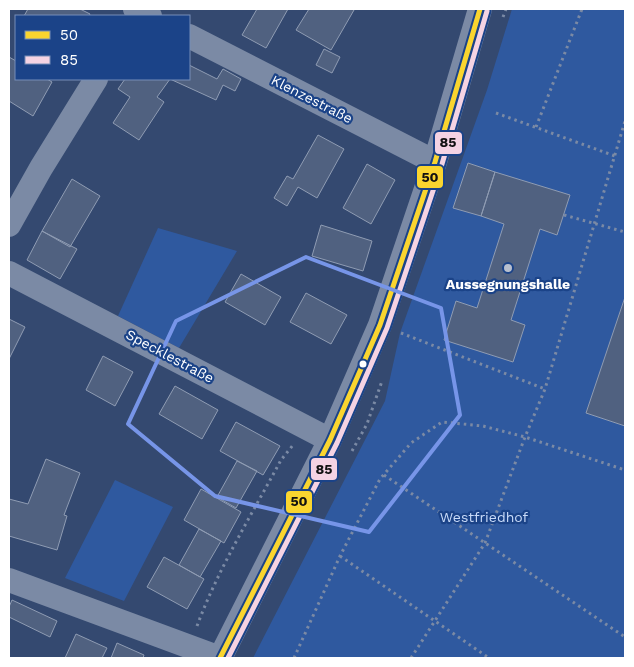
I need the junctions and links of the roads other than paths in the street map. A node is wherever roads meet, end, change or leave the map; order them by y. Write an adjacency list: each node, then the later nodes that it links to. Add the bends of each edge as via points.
1 (480, 9): 4 (street)
2 (190, 37): 4 (street, Klenzestraße)
3 (95, 80): 5 (street)
4 (435, 162): 7 (street, via 380,325)
5 (9, 225)
6 (9, 273): 7 (street, Specklestraße)
7 (330, 440): 9 (street)
8 (9, 580): 9 (street)
9 (220, 658)

